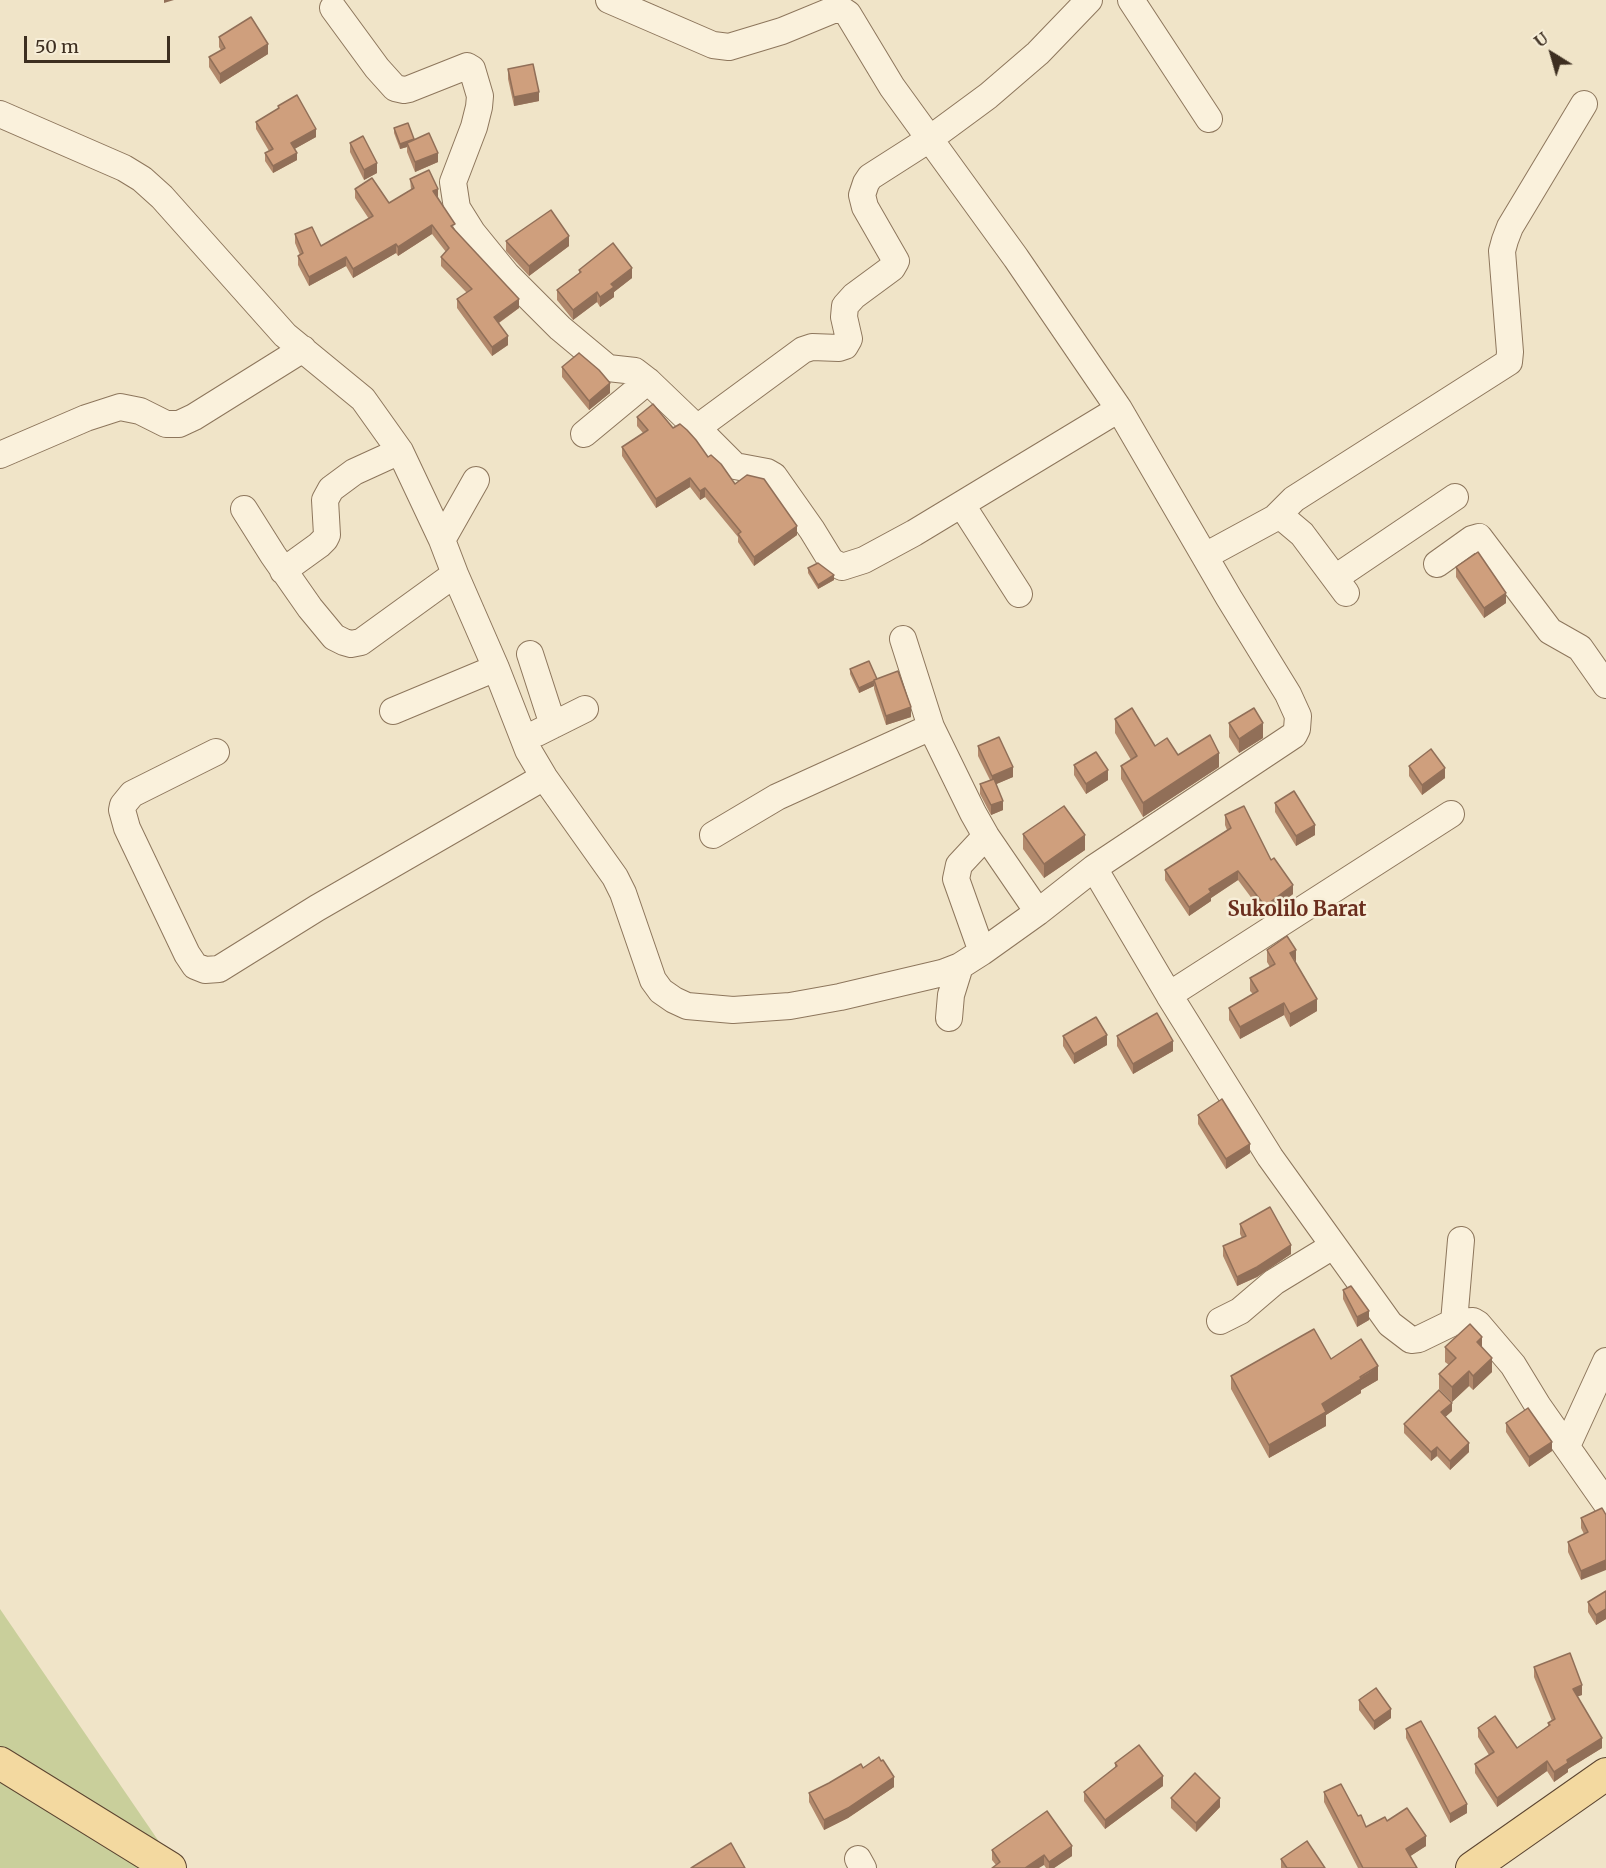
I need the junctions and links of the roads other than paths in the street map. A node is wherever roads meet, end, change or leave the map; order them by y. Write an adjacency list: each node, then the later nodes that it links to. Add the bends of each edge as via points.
1 (609, 0): 5 (street)
2 (1089, 0): 9 (street, via 1012,76)
3 (1131, 0): 8 (street)
4 (333, 8): 11 (street, via 395,88 410,89 467,66 472,69 479,107 453,182 457,208 507,275 560,328 608,368 630,369)
5 (659, 11): 9 (street, via 713,45 729,47 842,10)
6 (1584, 104): 21 (street, via 1510,227 1502,251 1509,362 1294,499)
7 (0, 114): 10 (street, via 142,179 277,326)
8 (1209, 119)
9 (931, 138): 12 (street); 13 (street, via 870,177 862,190 865,207 896,261 845,306 849,339 845,346 803,350)
10 (303, 349): 15 (street, via 363,399); 16 (street, via 180,424 166,424 140,411 120,407)
11 (648, 381): 13 (street); 14 (street)
12 (1119, 409): 19 (street); 23 (street)
13 (697, 428): 19 (street, via 735,466 774,476 838,566 864,560)
14 (584, 434)
15 (400, 451): 22 (street); 25 (street, via 354,472 331,489 325,497 325,539)
16 (0, 455)
17 (476, 480): 22 (street)
18 (1455, 497): 21 (street, via 1341,585 1302,534 1283,518)
19 (962, 505): 27 (street)
20 (244, 508): 25 (street)
21 (1275, 518): 23 (street)
22 (442, 540): 26 (street)
23 (1205, 556): 42 (street, via 1297,710 1297,729 1286,741)
24 (1437, 564): 31 (street, via 1479,537 1550,631 1580,648)
25 (283, 571): 26 (street, via 334,636 351,644 361,642)
26 (454, 574): 30 (street)
27 (1019, 594)
28 (903, 639): 35 (street)
29 (530, 654): 34 (street)
30 (496, 668): 33 (street); 36 (street)
31 (1606, 685)
32 (585, 709): 34 (street)
33 (393, 711)
34 (553, 725): 36 (street)
35 (931, 727): 40 (street, via 777,797); 41 (street)
36 (524, 740): 38 (street)
37 (216, 752): 38 (street, via 132,794 122,810 187,954 195,966 206,970 219,969 343,892)
38 (544, 777): 45 (street, via 615,877 653,980 674,1000 697,1008 733,1011 790,1005 901,984)
39 (1451, 814): 46 (street)
40 (713, 835)
41 (986, 836): 43 (street); 44 (street, via 959,865 956,879)
42 (1094, 868): 43 (street); 46 (street)
43 (1038, 912): 44 (street)
44 (982, 952): 45 (street)
45 (960, 966): 47 (street)
46 (1169, 995): 49 (street, via 1270,1157)
47 (949, 1018)
48 (1461, 1240): 51 (street)
49 (1333, 1246): 50 (street); 51 (street, via 1390,1324 1406,1338 1419,1339)
50 (1221, 1321)
51 (1454, 1322): 53 (street, via 1478,1324 1514,1365)
52 (1606, 1361): 53 (street)
53 (1567, 1446): 54 (street)
54 (1606, 1503)
55 (0, 1763): 57 (main road)
56 (1606, 1774): 58 (main road)
57 (170, 1868)
58 (1472, 1868)

